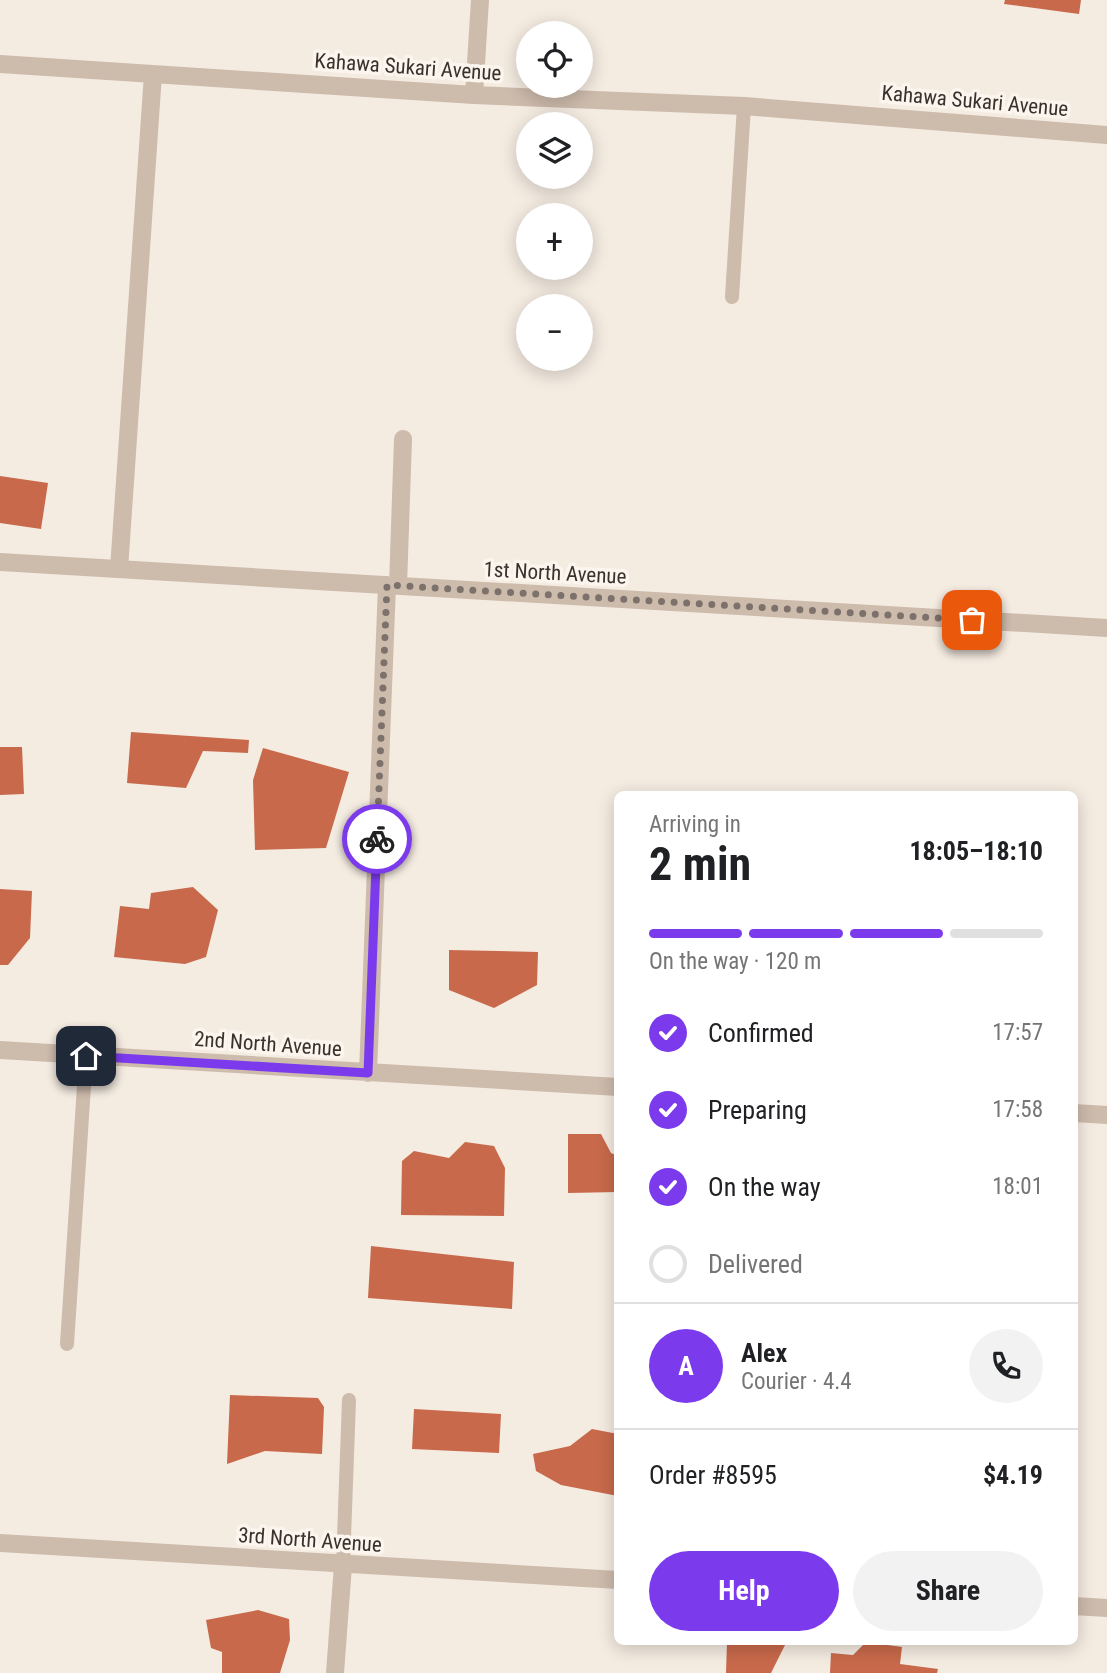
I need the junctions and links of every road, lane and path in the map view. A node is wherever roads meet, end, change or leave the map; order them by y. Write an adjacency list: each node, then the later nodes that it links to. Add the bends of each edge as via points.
1 (480, 0): 4 (street)
2 (0, 64): 3 (street, Kahawa Sukari Avenue)
3 (153, 74): 4 (street, Kahawa Sukari Avenue); 10 (street)
4 (474, 95): 5 (street, Kahawa Sukari Avenue)
5 (744, 106): 6 (street, Kahawa Sukari Avenue); 7 (lane)
6 (1107, 135)
7 (732, 297)
8 (403, 439): 11 (street)
9 (0, 562): 10 (street, 1st North Avenue)
10 (119, 569): 11 (street, 1st North Avenue)
11 (393, 586): 12 (street, 1st North Avenue); 15 (street)
12 (1107, 628)
13 (0, 1050): 14 (street, 2nd North Avenue)
14 (86, 1056): 15 (street, 2nd North Avenue); 19 (lane)
15 (368, 1073): 16 (street, 2nd North Avenue)
16 (614, 1087)
17 (1078, 1113): 18 (street)
18 (1107, 1115)
19 (66, 1345)
20 (349, 1400): 22 (lane)
21 (0, 1543): 22 (street, 3rd North Avenue)
22 (343, 1565): 23 (street, 3rd North Avenue); 26 (street)
23 (614, 1580)
24 (1078, 1606): 25 (street)
25 (1107, 1608)
26 (335, 1673)

